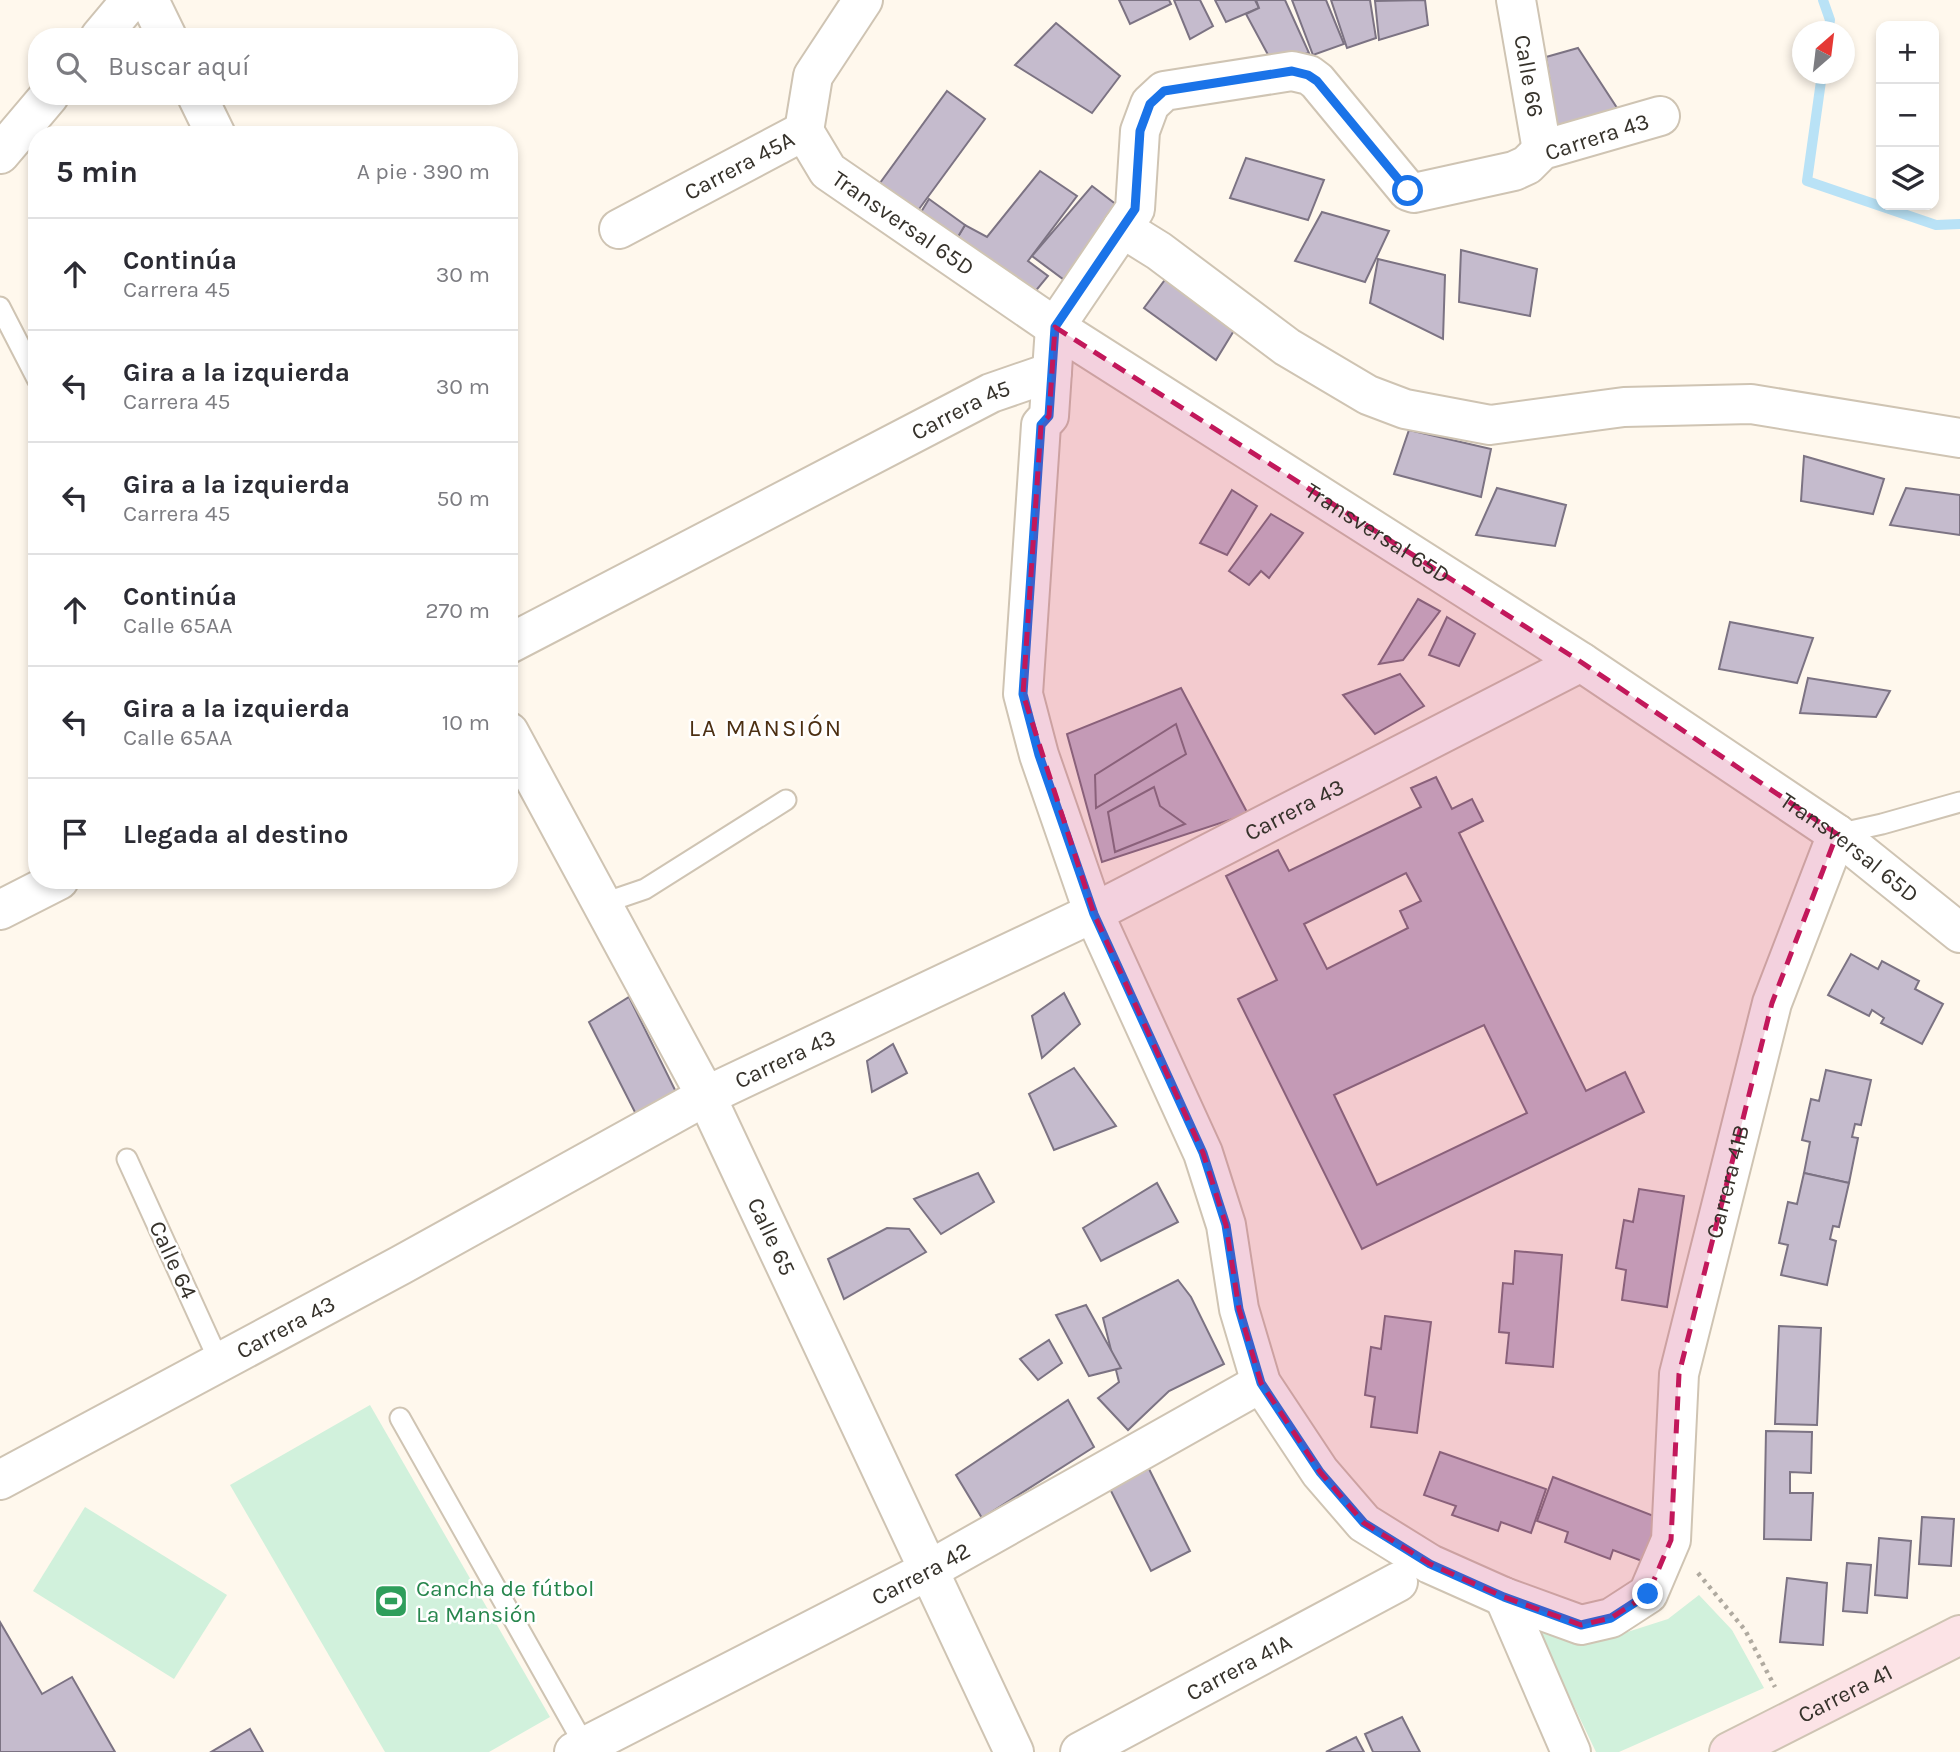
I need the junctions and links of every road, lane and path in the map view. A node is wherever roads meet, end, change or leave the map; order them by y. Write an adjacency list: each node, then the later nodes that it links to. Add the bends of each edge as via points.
1 (131, 0): 5 (street)
2 (149, 0): 6 (street)
3 (863, 0): 11 (street, Carrera 45A, via 813,76)
4 (1516, 0): 12 (street, Calle 66)
5 (108, 28)
6 (163, 28)
7 (41, 105): 13 (street)
8 (201, 105): 10 (street)
9 (1660, 116): 12 (street, Carrera 43)
10 (212, 126)
11 (804, 131): 15 (street, Carrera 45A); 17 (street, Transversal 65D, via 828,171)
12 (1542, 150): 14 (street, Carrera 43, via 1514,171 1414,193 1308,75 1292,71 1164,91 1150,104 1140,131 1135,209)
13 (0, 154)
14 (1122, 228): 17 (street); 20 (street, via 1287,347 1368,395 1405,409 1490,425 1624,407 1751,404)
15 (619, 229)
16 (0, 307): 18 (lane)
17 (1055, 327): 19 (street); 22 (street, Transversal 65D)
18 (28, 361)
19 (1052, 372): 21 (street, Carrera 45, via 991,393); 30 (street, via 1049,416 1041,425 1023,694)
20 (1960, 438)
21 (518, 639)
22 (1581, 662): 26 (street, Transversal 65D); 30 (street, Carrera 43)
23 (518, 749): 28 (street, Calle 65)
24 (786, 800): 28 (lane, via 645,889)
25 (1960, 802): 26 (lane)
26 (1837, 834): 31 (street, Transversal 65D); 38 (street, Carrera 41B, via 1772,1003 1679,1374)
27 (41, 889): 29 (street)
28 (601, 904): 32 (street, Calle 65)
29 (0, 910)
30 (1093, 913): 32 (street, Carrera 43); 35 (street, via 1203,1153 1226,1225 1239,1309)
31 (1960, 933)
32 (706, 1096): 34 (street, Carrera 43); 39 (street, Calle 65)
33 (127, 1159): 34 (lane, Calle 64)
34 (219, 1361): 37 (street, Carrera 43)
35 (1261, 1383): 39 (street, Carrera 42); 41 (street, via 1320,1472 1364,1523 1430,1564)
36 (400, 1418): 44 (lane)
37 (0, 1480)
38 (1671, 1540): 41 (street, via 1648,1594 1611,1618 1581,1625); 43 (path, via 1745,1630)
39 (929, 1570): 44 (street, Carrera 42); 45 (street, Calle 65)
40 (1398, 1582): 46 (street, Carrera 41A)
41 (1504, 1597): 47 (street)
42 (1960, 1635): 43 (street, Carrera 41)
43 (1792, 1720): 48 (street, Carrera 41)
44 (580, 1749)
45 (1014, 1752)
46 (1080, 1752)
47 (1571, 1752)
48 (1729, 1752)

